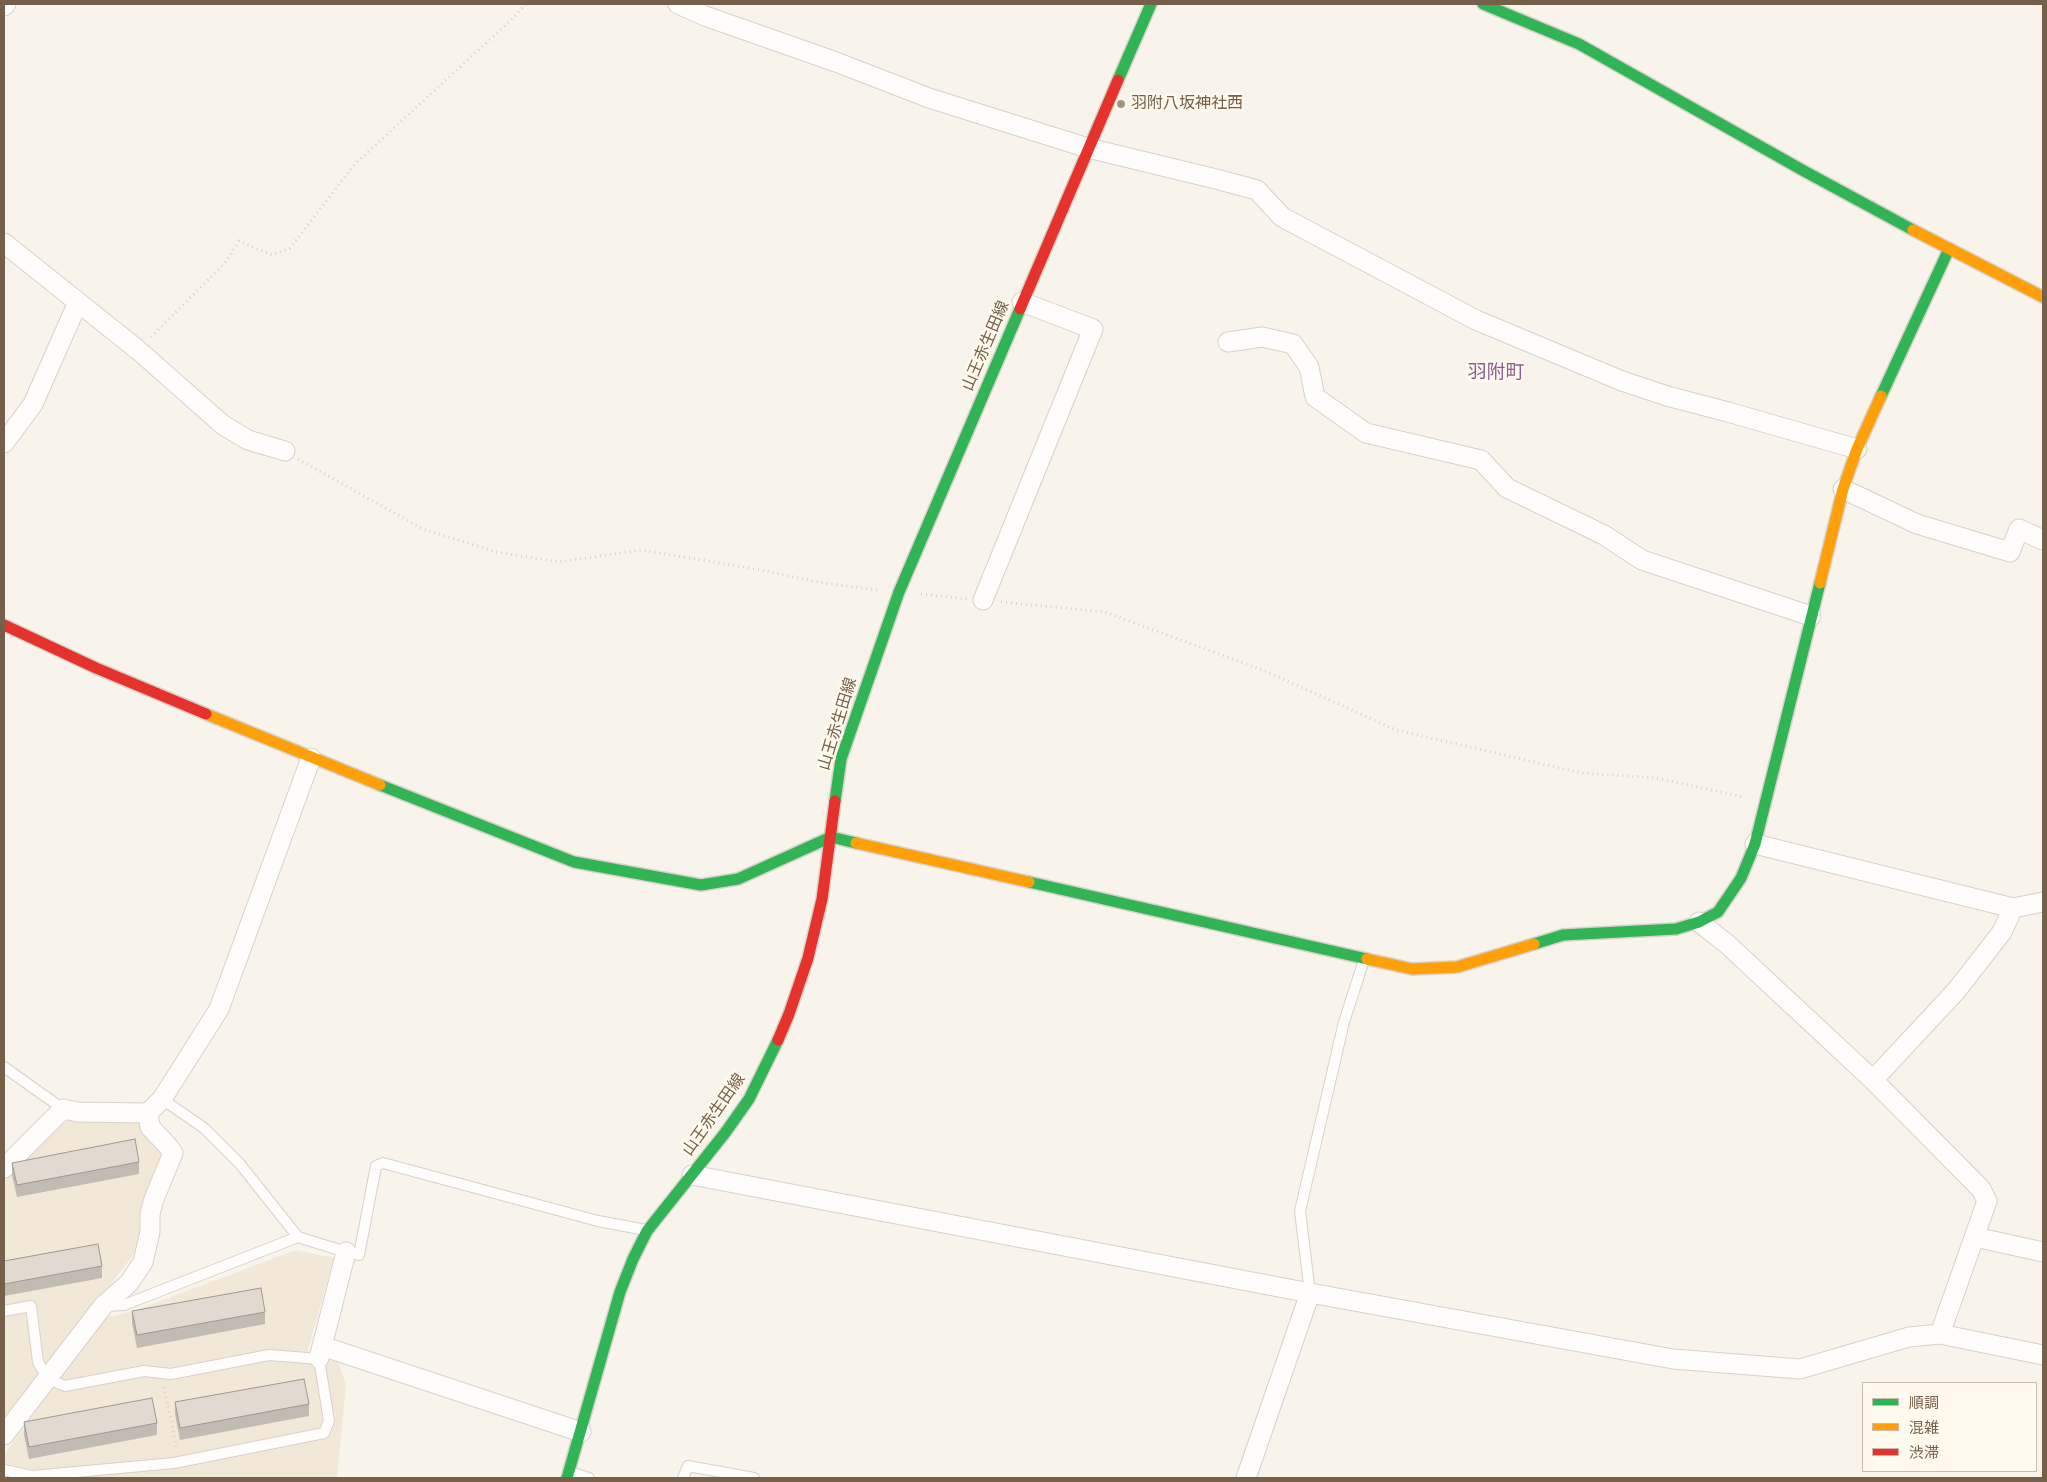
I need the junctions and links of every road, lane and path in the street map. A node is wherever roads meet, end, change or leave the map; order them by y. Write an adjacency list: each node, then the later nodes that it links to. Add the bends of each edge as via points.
1 (526, 4): 12 (path, via 355,164 290,248 272,255 239,241 225,263)
2 (678, 4): 5 (street, via 929,98)
3 (1151, 4): 5 (street, 山王赤生田線)
4 (1483, 4): 7 (street, via 1579,44)
5 (1088, 148): 10 (street, 山王赤生田線); 14 (street, via 1257,190 1282,217 1476,320 1622,381)
6 (4, 243): 9 (street)
7 (1949, 249): 8 (street); 14 (street)
8 (2043, 297)
9 (78, 302): 12 (street); 13 (street, via 33,404)
10 (1022, 302): 18 (street, 山王赤生田線); 19 (street, via 1093,329)
11 (1228, 342): 20 (street, via 1262,337 1293,344 1309,367 1315,397 1366,433 1481,460 1506,488 1604,535 1642,560)
12 (138, 350): 15 (street, via 223,425 248,440)
13 (4, 443)
14 (1857, 449): 16 (street)
15 (285, 451): 18 (path, via 423,529 496,552 559,562 641,550)
16 (1843, 489): 17 (street, via 1917,524 2010,552 2018,529); 20 (street)
17 (2043, 540)
18 (899, 592): 19 (path); 24 (street, 山王赤生田線, via 841,759)
19 (983, 600): 23 (path, via 1105,612 1265,671 1396,730 1582,773 1656,778)
20 (1811, 616): 23 (street)
21 (4, 625): 22 (street, via 96,668)
22 (311, 758): 24 (street, via 574,862 701,885 738,880); 32 (street, via 218,1009)
23 (1765, 801): 25 (street)
24 (831, 837): 29 (street); 36 (street, 山王赤生田線, via 822,899 808,958 774,1051 749,1099)
25 (1755, 844): 27 (street); 28 (street, via 1741,878 1718,912)
26 (2043, 902): 27 (street)
27 (2014, 908): 31 (street, via 2002,932 1956,991)
28 (1699, 922): 29 (street, via 1676,929 1563,934 1457,967 1412,970); 31 (street, via 1727,944)
29 (1365, 958): 42 (lane, via 1344,1022 1300,1211)
30 (4, 1067): 33 (lane)
31 (1872, 1080): 38 (street, via 1980,1189 1987,1202)
32 (162, 1099): 34 (street); 39 (lane, via 204,1128 240,1164)
33 (63, 1109): 34 (street); 35 (street)
34 (148, 1113): 43 (street, via 150,1127 173,1154 154,1199 143,1262 129,1282)
35 (4, 1168)
36 (692, 1175): 37 (street, 山王赤生田線); 42 (street)
37 (647, 1230): 40 (lane, via 589,1219 383,1163 376,1166 358,1255); 50 (street, 山王赤生田線, via 620,1292)
38 (1975, 1236): 41 (street); 45 (street)
39 (298, 1237): 40 (lane); 43 (lane, via 124,1305)
40 (346, 1252): 46 (street)
41 (2043, 1252)
42 (1310, 1293): 45 (street, via 1673,1359 1800,1369 1909,1337); 58 (street)
43 (103, 1306): 49 (street)
44 (4, 1312): 49 (lane, via 31,1306 38,1362)
45 (1940, 1334): 47 (street)
46 (320, 1353): 48 (lane, via 269,1355 185,1372); 50 (street); 52 (lane, via 329,1421 324,1433)
47 (2043, 1355)
48 (163, 1373): 49 (lane, via 144,1371 64,1386); 52 (path)
49 (48, 1379): 51 (street)
50 (581, 1432): 54 (street, 山王赤生田線)
51 (4, 1435)
52 (179, 1462): 53 (lane, via 32,1476)
53 (4, 1470)
54 (568, 1475): 55 (lane)
55 (589, 1478)
56 (683, 1478): 57 (lane, via 688,1466)
57 (754, 1478)
58 (1246, 1478)

